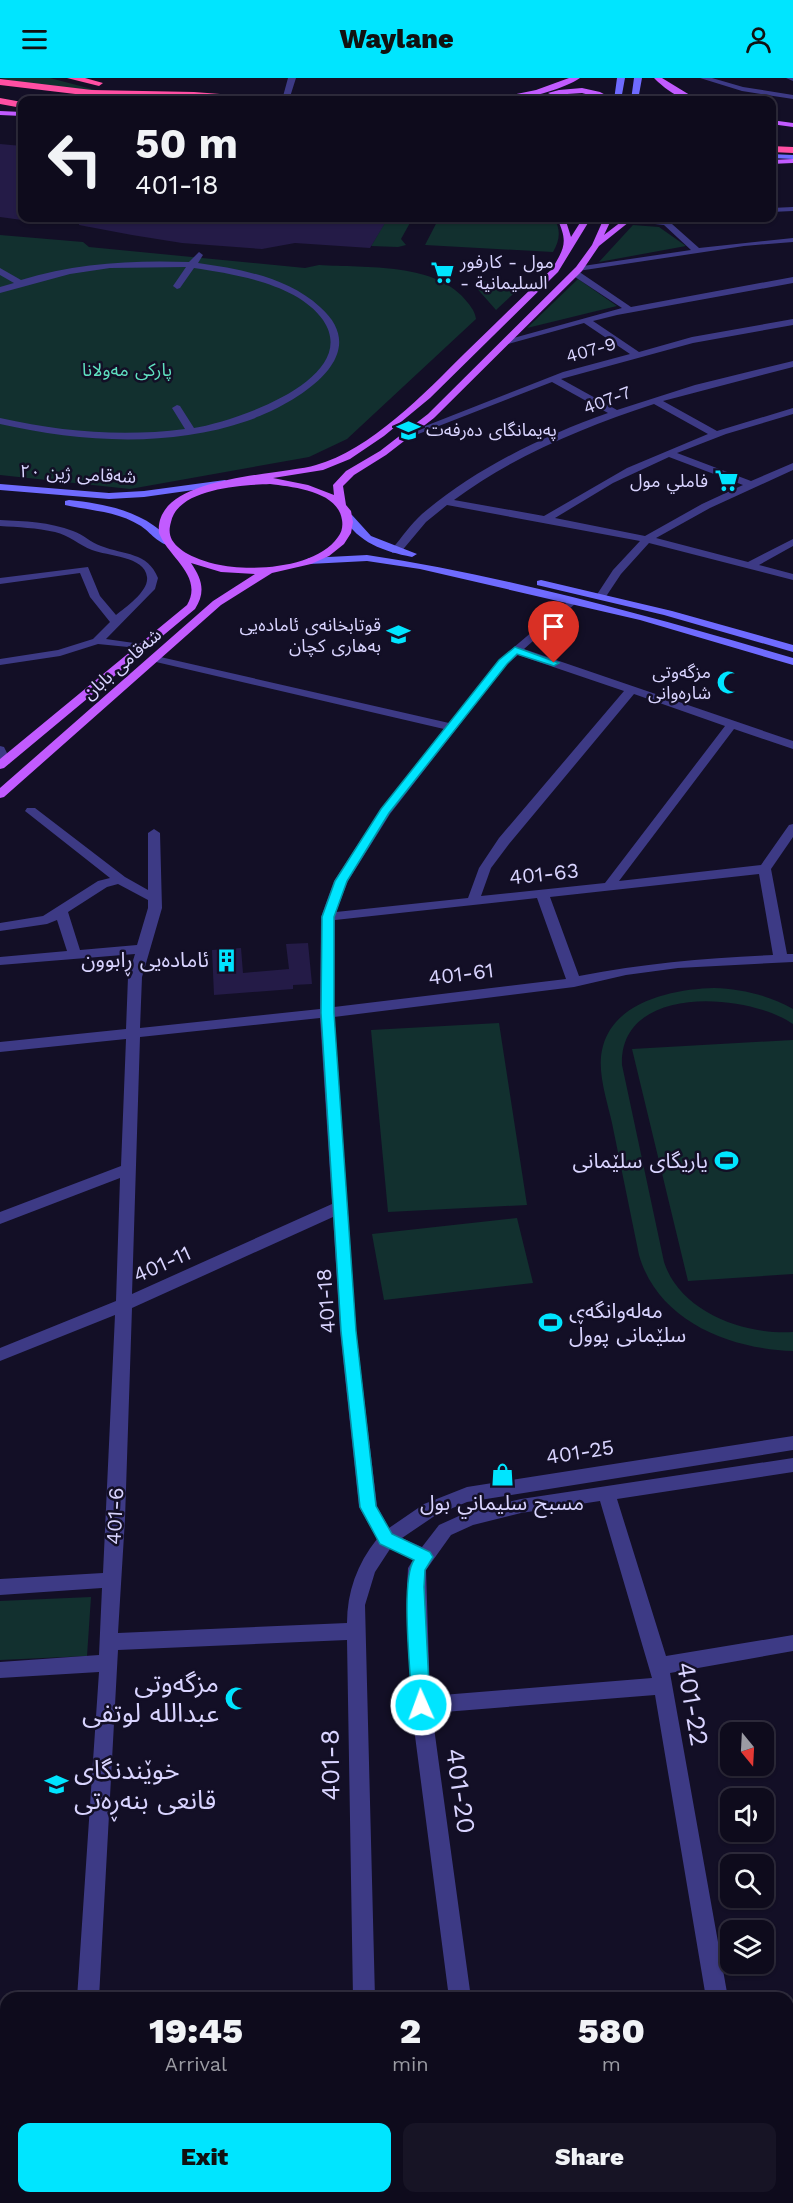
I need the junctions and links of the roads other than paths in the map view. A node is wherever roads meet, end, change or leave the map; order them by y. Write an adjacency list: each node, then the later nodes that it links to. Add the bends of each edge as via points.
1 (71, 78): 11 (highway)
2 (292, 78): 12 (street)
3 (576, 78): 13 (main road)
4 (621, 78): 16 (street)
5 (638, 78): 17 (street)
6 (658, 78): 18 (main road)
7 (704, 78): 19 (street)
8 (0, 82): 11 (highway, via 92,93)
9 (0, 90): 10 (highway)
10 (63, 96)
11 (205, 96)
12 (286, 96)
13 (514, 96)
14 (544, 96): 15 (main road, via 572,91)
15 (602, 96)
16 (618, 96)
17 (636, 96)
18 (687, 96)
19 (793, 97)
20 (0, 101): 21 (highway)
21 (18, 104)
22 (0, 111): 23 (highway)
23 (18, 113)
24 (0, 122): 25 (main road)
25 (18, 122)
26 (776, 123): 27 (main road)
27 (793, 125)
28 (776, 131): 29 (main road)
29 (793, 132)
30 (776, 149): 31 (highway)
31 (793, 150)
32 (776, 157): 33 (street)
33 (793, 159): 34 (main road)
34 (776, 161)
35 (793, 208): 36 (street)
36 (776, 210)
37 (563, 222): 46 (main road)
38 (585, 222): 46 (main road)
39 (606, 222): 45 (main road)
40 (624, 222): 45 (main road)
41 (659, 222): 43 (street)
42 (671, 222): 43 (street)
43 (666, 223): 47 (street)
44 (793, 240): 47 (street)
45 (596, 245): 51 (main road)
46 (569, 250): 73 (main road, via 555,270 427,396 363,447 319,468)
47 (697, 251): 51 (street)
48 (199, 255): 49 (street)
49 (191, 266): 53 (street, via 116,265); 54 (street); 68 (street, via 245,274 294,292 329,321 335,339 332,356 321,374 302,391 239,420)
50 (0, 270): 53 (street)
51 (577, 271): 56 (street); 59 (main road)
52 (793, 280): 56 (street)
53 (20, 283): 55 (street)
54 (177, 286)
55 (0, 290)
56 (629, 309): 57 (street)
57 (585, 320): 59 (street); 60 (street)
58 (793, 322): 60 (street, 407-9)
59 (508, 342): 70 (main road)
60 (636, 354): 62 (street, 407-9)
61 (793, 364): 63 (street, 407-7)
62 (553, 379): 66 (street); 70 (street, 407-9)
63 (654, 400): 66 (street, 407-7); 69 (street)
64 (177, 408): 68 (street)
65 (793, 411): 69 (street)
66 (617, 414): 77 (street, 407-7, via 500,466)
67 (0, 422): 68 (street, via 37,431 100,437)
68 (191, 430)
69 (717, 435): 71 (street)
70 (405, 436): 78 (main road, via 338,485)
71 (670, 454): 74 (street); 80 (street, via 610,481)
72 (793, 466): 74 (street)
73 (225, 483): 75 (street, شەقامی ژین ٢٠, via 109,496); 78 (main road, via 292,483); 86 (main road, via 190,495 168,513 164,533)
74 (751, 485): 84 (street)
75 (0, 487)
76 (0, 497): 86 (street, شەقامی ژین ٢٠, via 117,511 149,525)
77 (446, 501): 80 (street); 87 (street, 407-7, via 424,518)
78 (341, 505): 79 (main road)
79 (348, 517): 87 (street, via 362,535); 88 (main road, via 348,530 341,542)
80 (546, 519): 84 (street)
81 (0, 523): 82 (street)
82 (34, 525): 83 (street); 95 (street, via 64,531 92,547 135,559 148,567 153,578 150,589)
83 (0, 532)
84 (647, 539): 89 (street); 93 (street)
85 (793, 542): 89 (street)
86 (170, 545): 90 (main road, via 203,564 248,571); 97 (main road, شەقامی بابان, via 193,572 198,594 191,607)
87 (396, 551): 93 (street)
88 (309, 561): 90 (main road); 94 (street, via 393,561)
89 (751, 565): 91 (street)
90 (273, 570): 100 (main road, شەقامی بابان, via 227,595)
91 (793, 577)
92 (0, 581): 95 (street, via 84,569 95,597)
93 (601, 596): 98 (street)
94 (572, 601): 99 (street, 401-18); 102 (street, via 703,633)
95 (116, 622): 96 (street)
96 (97, 641): 97 (street); 101 (street, via 60,653)
97 (144, 647): 107 (main road, شەقامی بابان)
98 (793, 649)
99 (515, 650): 103 (street); 105 (street, 401-18)
100 (156, 659): 105 (street); 108 (main road, شەقامی بابان)
101 (0, 662)
102 (793, 662)
103 (632, 689): 104 (street); 117 (street, via 504,841 485,868)
104 (732, 724): 106 (street); 114 (street)
105 (451, 727): 119 (street, 401-18, via 385,812 341,881)
106 (793, 745)
107 (2, 758)
108 (0, 794)
109 (31, 811): 113 (street)
110 (793, 828): 112 (street)
111 (154, 833): 116 (street)
112 (765, 869): 114 (street, 401-63); 123 (street)
113 (120, 880): 116 (street); 118 (street, via 103,884)
114 (608, 886): 115 (street, 401-63)
115 (542, 894): 117 (street, 401-63); 125 (street)
116 (154, 898): 121 (street, via 155,908)
117 (473, 901): 119 (street, 401-63)
118 (61, 911): 120 (street, via 46,920); 122 (street)
119 (328, 917): 126 (street, 401-18)
120 (0, 927)
121 (143, 949): 122 (street); 127 (street, 401-6, via 135,977)
122 (75, 955): 124 (street)
123 (787, 958): 125 (street, 401-61, via 678,964)
124 (0, 961)
125 (574, 982): 126 (street, 401-61)
126 (327, 1013): 127 (street, 401-61); 130 (street, 401-18)
127 (133, 1034): 128 (street, 401-61); 129 (street, 401-6)
128 (0, 1047)
129 (128, 1168): 131 (street); 132 (street, 401-6)
130 (340, 1207): 132 (street, 401-11); 137 (street, 401-18, via 348,1331 368,1507)
131 (0, 1218)
132 (123, 1305): 133 (street, 401-11); 139 (street, 401-6)
133 (0, 1355)
134 (793, 1443): 137 (street, 401-25, via 601,1471 450,1499)
135 (793, 1466): 136 (street)
136 (607, 1495): 138 (street, via 521,1506 470,1518 445,1530); 145 (street, 401-22)
137 (386, 1539): 138 (street); 141 (street, 401-8, via 358,1589)
138 (425, 1557): 148 (street, 401-20, via 417,1568 416,1587)
139 (112, 1580): 140 (street); 142 (street, 401-6)
140 (0, 1587)
141 (356, 1631): 142 (street); 150 (street, 401-8)
142 (108, 1642): 144 (street, 401-6)
143 (793, 1643): 145 (street)
144 (109, 1663): 146 (street); 149 (street, 401-6)
145 (659, 1666): 147 (street, 401-22)
146 (0, 1670)
147 (662, 1686): 148 (street); 152 (street, 401-22)
148 (421, 1705): 151 (street, 401-20)
149 (87, 1992)
150 (364, 1992)
151 (459, 1992)
152 (716, 1992)

